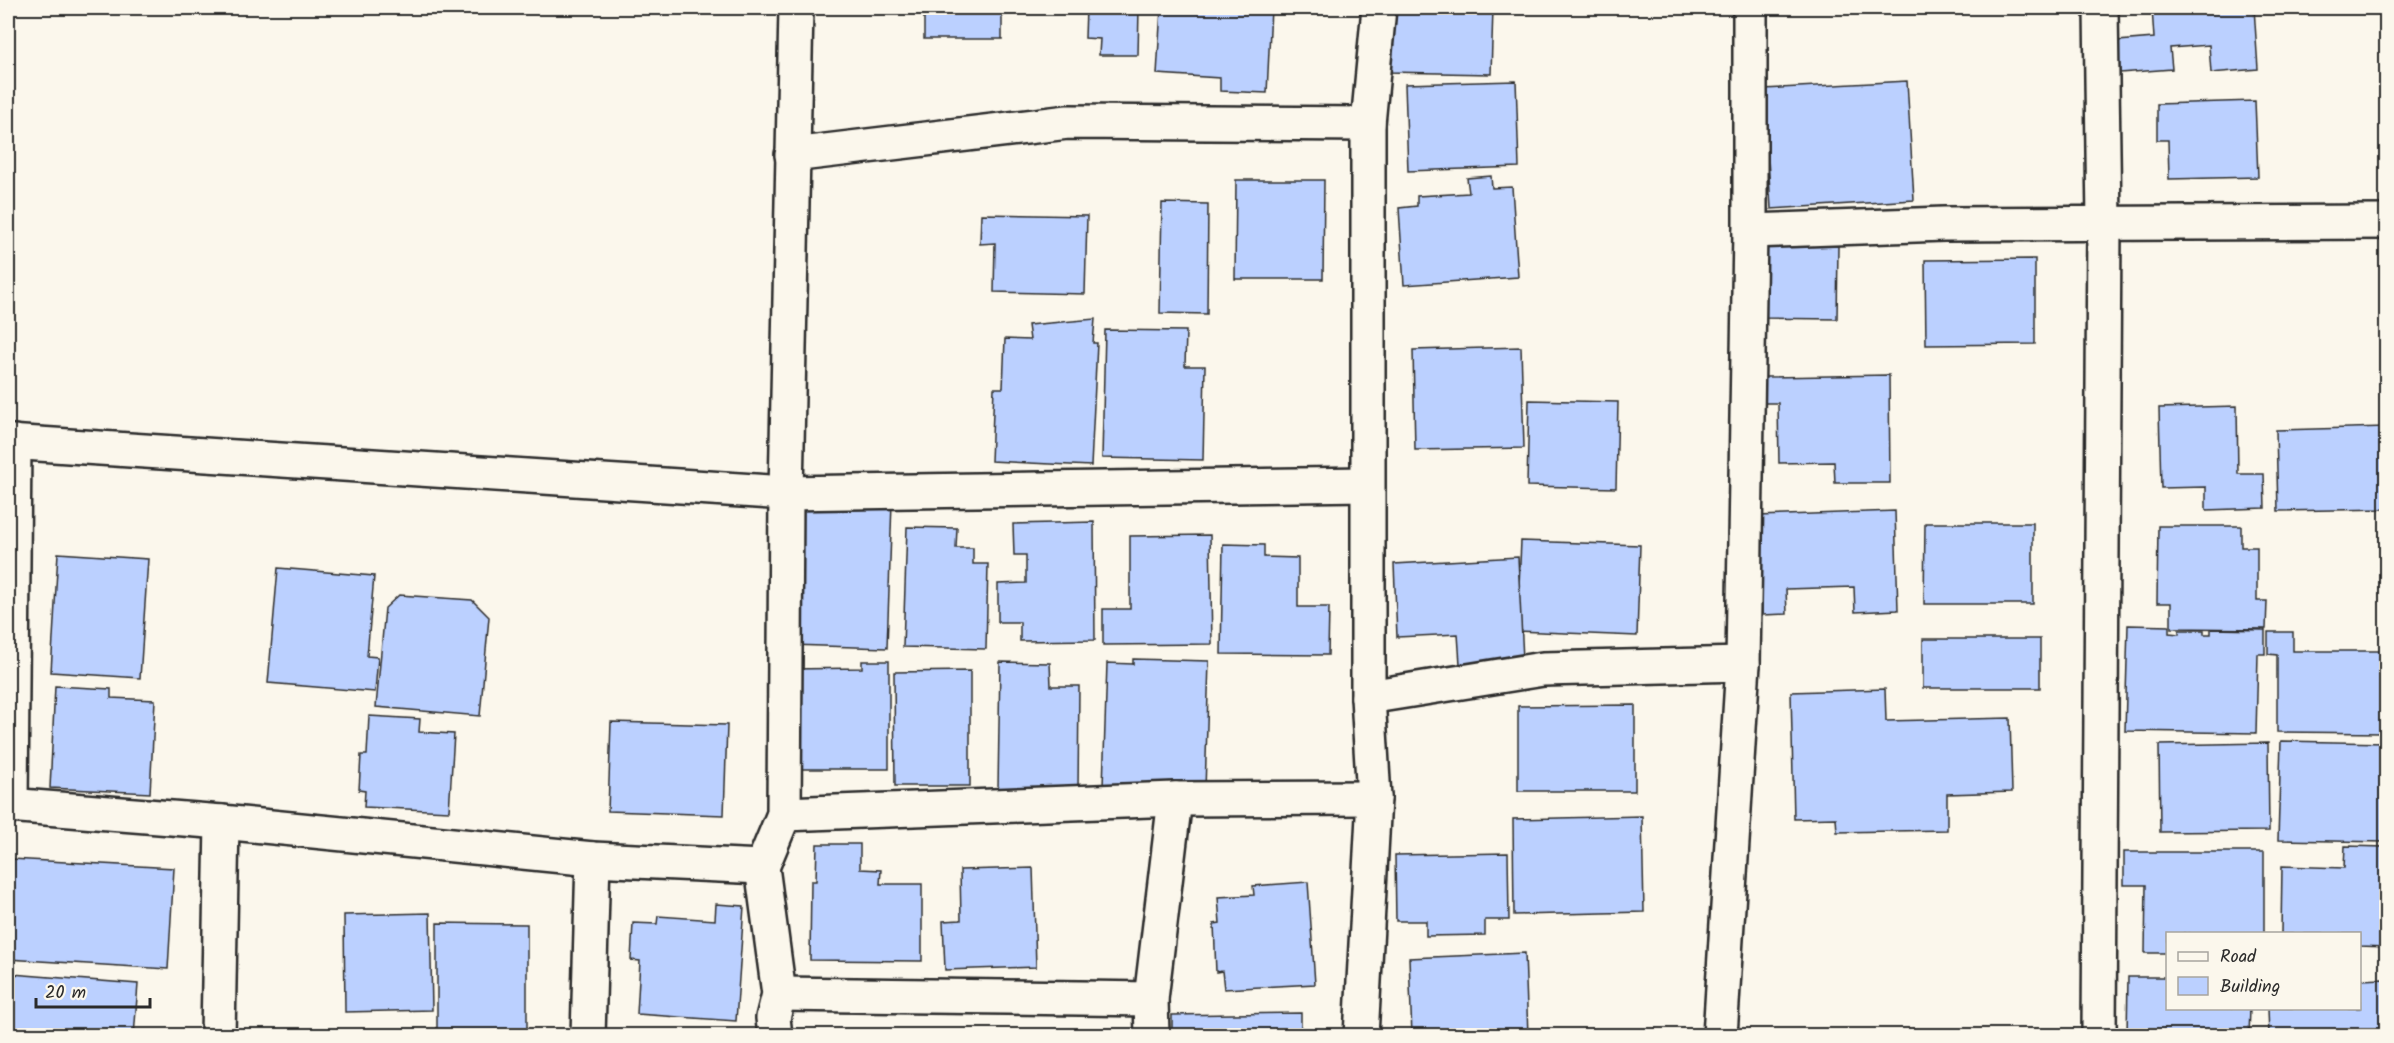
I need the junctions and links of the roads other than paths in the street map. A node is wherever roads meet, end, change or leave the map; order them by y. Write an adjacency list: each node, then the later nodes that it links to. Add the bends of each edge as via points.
1 (796, 8): 6 (street)
2 (1379, 8): 5 (street)
3 (1750, 8): 9 (street)
4 (2101, 8): 7 (street)
5 (1368, 123): 6 (street, via 1068,122); 11 (street)
6 (792, 155): 12 (street)
7 (2104, 222): 8 (street); 9 (street); 30 (street)
8 (2386, 222)
9 (1750, 231): 13 (street)
10 (11, 442): 12 (street); 17 (street)
11 (1367, 484): 12 (street); 14 (street)
12 (786, 493): 18 (street)
13 (1743, 664): 14 (street, via 1543,669); 29 (street)
14 (1368, 697): 15 (street)
15 (1374, 798): 16 (street); 28 (street)
16 (1175, 799): 18 (street); 23 (street)
17 (9, 805): 19 (street)
18 (784, 814): 21 (street)
19 (222, 822): 20 (street); 24 (street)
20 (593, 859): 21 (street); 25 (street)
21 (762, 867): 22 (street)
22 (779, 994): 23 (street); 26 (street, via 773,1018)
23 (1151, 999): 27 (street)
24 (218, 1035)
25 (588, 1035)
26 (775, 1035)
27 (1152, 1035)
28 (1361, 1035)
29 (1720, 1035)
30 (2099, 1035)

